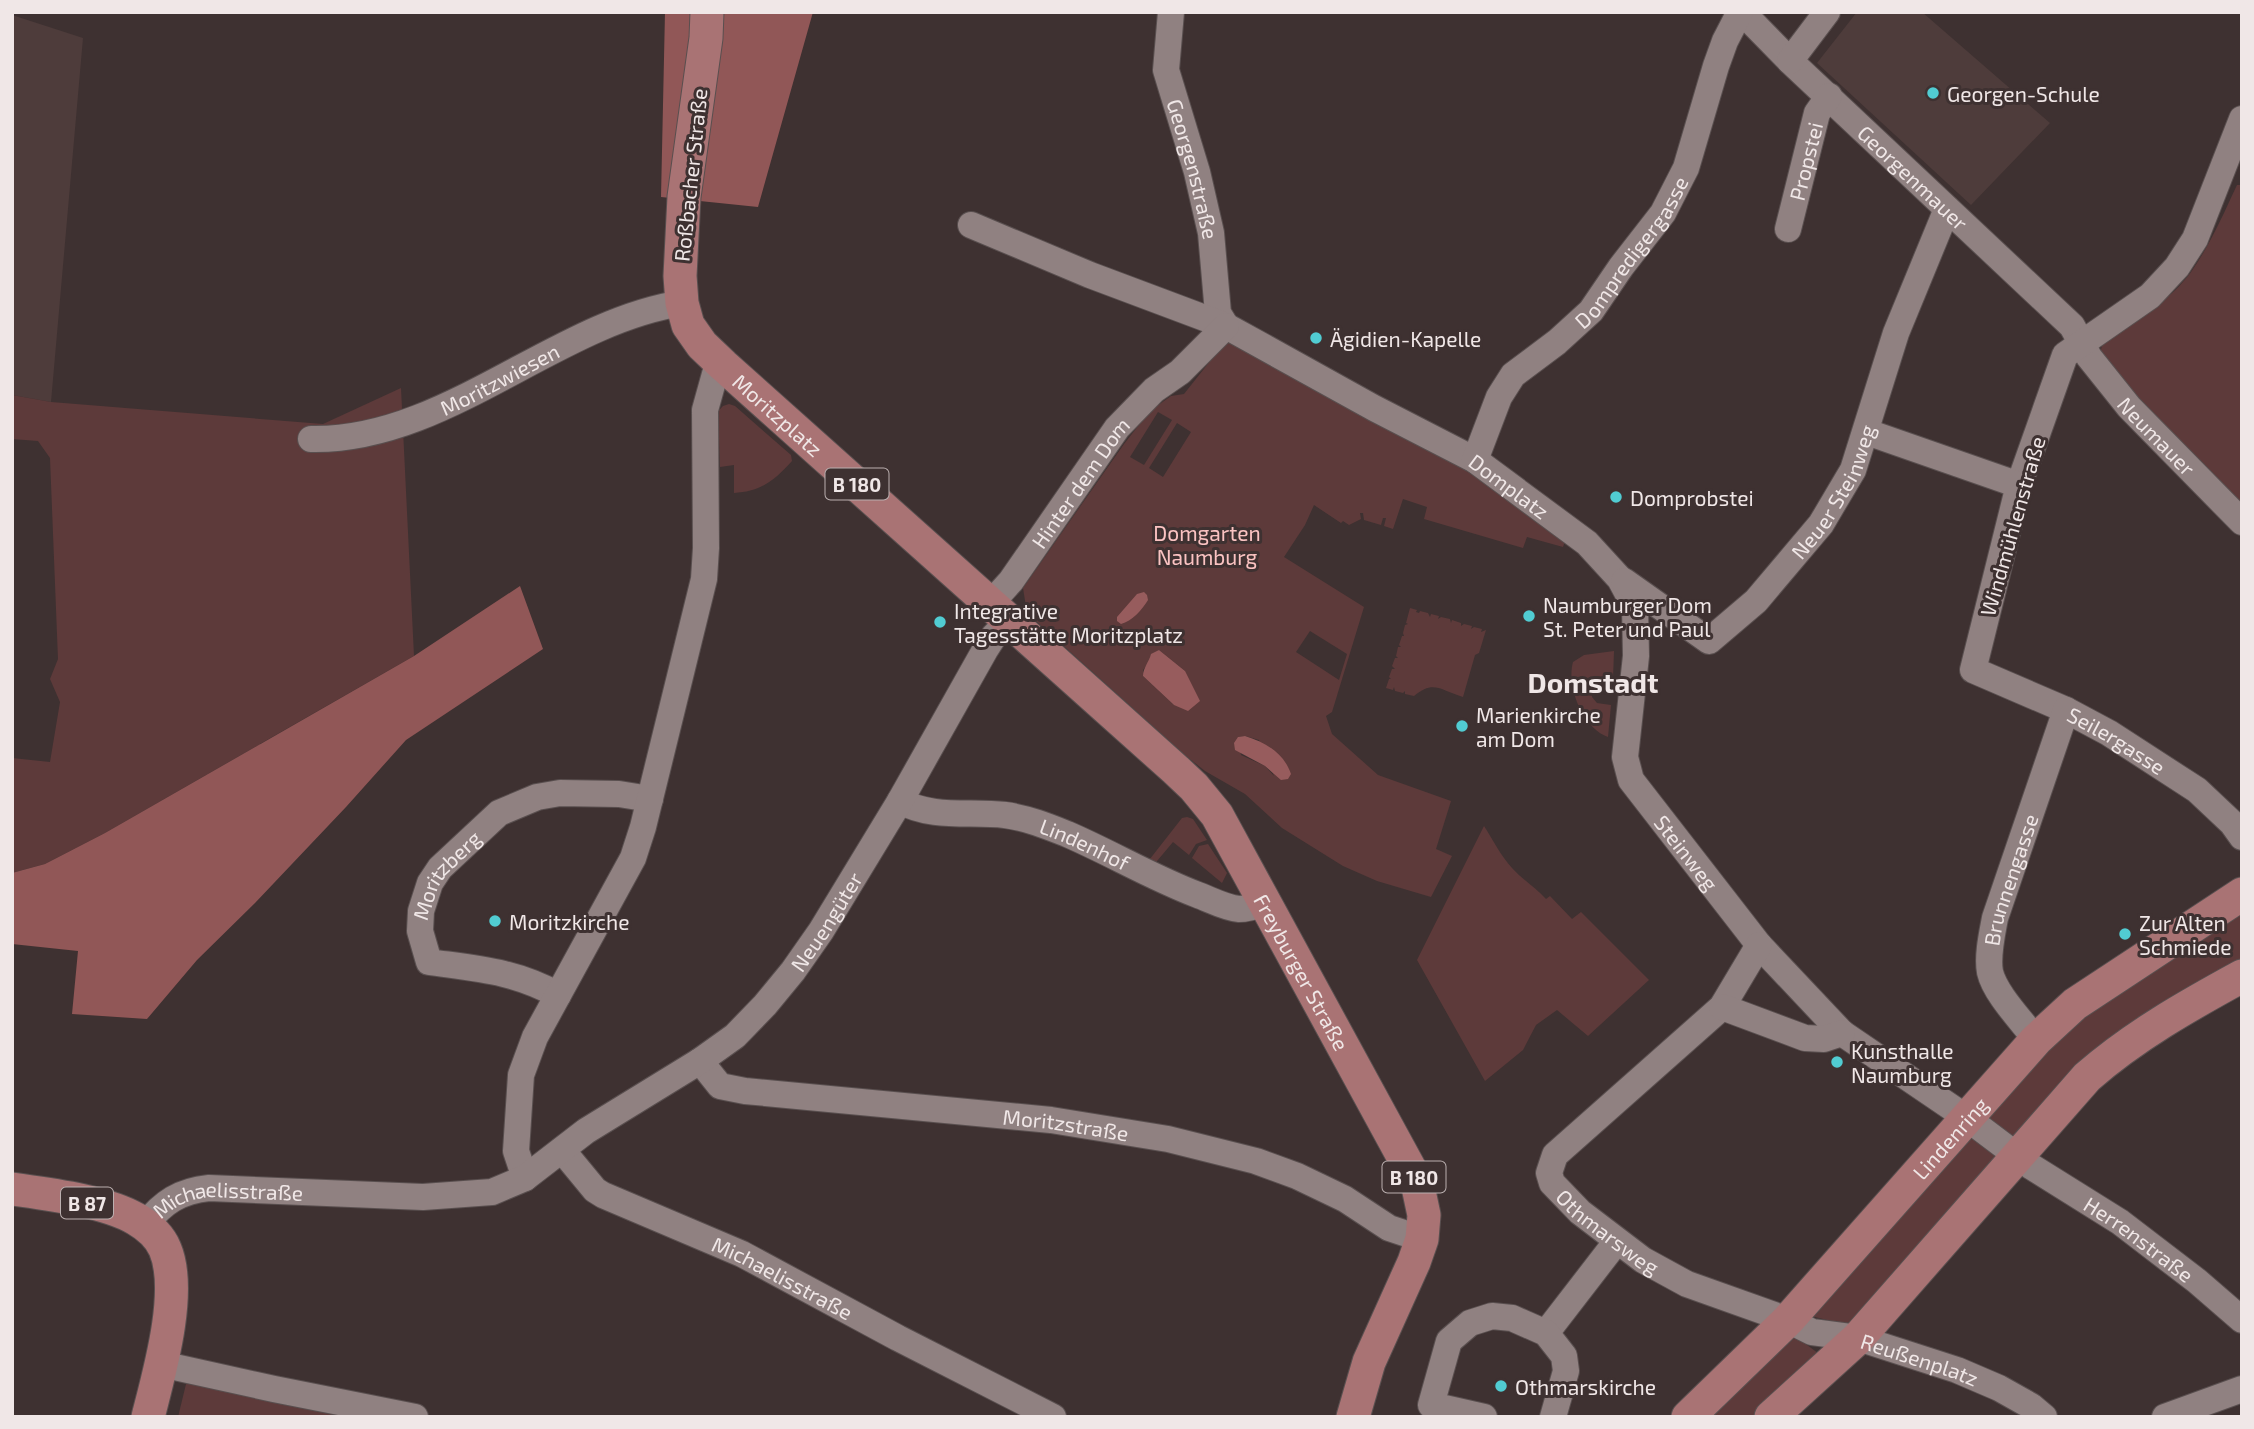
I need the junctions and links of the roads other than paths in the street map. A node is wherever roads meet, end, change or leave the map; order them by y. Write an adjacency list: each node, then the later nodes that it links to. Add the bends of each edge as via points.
1 (707, 12): 11 (main road, Roßbacher Straße / B 180, via 684,197)
2 (1171, 12): 12 (street, Georgenstraße, via 1166,70 1197,172 1210,233 1218,313)
3 (1741, 12): 5 (street, Georgenmauer); 17 (street, Dompredigergasse, via 1716,66 1686,168 1663,214 1591,311 1513,375 1499,397)
4 (1828, 12): 5 (street)
5 (1790, 61): 6 (street, Georgenmauer)
6 (1829, 96): 8 (street, Georgenmauer); 10 (street, Propstei, via 1817,113)
7 (2242, 119): 13 (street, Windmühlenstraße, via 2195,239 2177,267 2142,302)
8 (1947, 209): 13 (street, Georgenmauer, via 2072,326); 15 (street, Neuer Steinweg, via 1896,333)
9 (971, 225): 12 (street, Domplatz)
10 (1788, 229)
11 (682, 303): 14 (main road, Roßbacher Straße / B 180, via 693,334); 16 (street, Moritzwiesen, via 599,329 428,413 340,440)
12 (1226, 326): 17 (street, Domplatz); 21 (street, Hinter dem Dom, via 1117,428 1011,581)
13 (2082, 341): 18 (street, Windmühlenstraße, via 2065,355); 19 (street, Neumauer, via 2089,357 2129,407)
14 (723, 365): 21 (main road, Moritzplatz / B 180); 25 (street, via 715,374 705,410 704,579)
15 (1867, 432): 18 (street); 20 (street, Neuer Steinweg, via 1853,470 1821,524 1756,601 1709,641)
16 (310, 439)
17 (1475, 460): 20 (street, Domplatz, via 1587,543)
18 (2019, 485): 22 (street, Windmühlenstraße)
19 (2242, 522)
20 (1620, 579): 24 (street, Domplatz, via 1635,607 1636,656)
21 (1000, 612): 26 (street, Neuengüter, via 985,650); 29 (main road, Freyburger Straße / B 180, via 1194,787 1217,815)
22 (1973, 670): 23 (street, Seilergasse)
23 (2066, 710): 27 (street, Seilergasse, via 2197,790); 35 (street, Brunnengasse, via 1991,938 1990,971 1996,986)
24 (1625, 757): 30 (street, Steinweg, via 1630,780)
25 (650, 799): 32 (street, via 633,858); 32 (street, Moritzberg, via 619,794 537,797 499,813 430,883 420,931 429,962 514,975)
26 (900, 801): 29 (street, Lindenhof, via 930,813 1005,815 1034,821 1223,905 1237,909); 36 (street, Neuengüter, via 793,971 734,1036)
27 (2242, 838)
28 (2242, 894): 35 (main road, Lindenring, via 2075,1004)
29 (1265, 903): 43 (main road, Freyburger Straße / B 180, via 1417,1182 1424,1215)
30 (1759, 944): 33 (street); 34 (street, Steinweg)
31 (2241, 977): 39 (main road, via 2116,1052 2087,1077)
32 (558, 996): 40 (street, via 521,1075 516,1150)
33 (1722, 1007): 34 (street, via 1805,1038 1824,1039); 44 (street, Othmarsweg, via 1555,1155 1549,1173 1552,1183)
34 (1842, 1033): 37 (street, Steinweg)
35 (2036, 1040): 37 (main road, Lindenring)
36 (700, 1061): 38 (street, Neuengüter); 43 (street, Moritzstraße, via 720,1086 745,1091 1051,1120 1213,1149 1297,1176 1390,1228)
37 (1967, 1118): 39 (street, Steinweg); 45 (main road, Lindenring)
38 (562, 1150): 40 (street, Michaelisstraße); 53 (street, Michaelisstraße, via 603,1195 742,1254)
39 (2024, 1161): 46 (street, Herrenstraße, via 2120,1222); 48 (main road)
40 (525, 1178): 42 (street, Michaelisstraße, via 492,1192 423,1197 197,1189 176,1195)
41 (12, 1189): 42 (main road, B 87, via 103,1206)
42 (145, 1225): 49 (main road, B 87, via 165,1248 171,1271)
43 (1422, 1240): 54 (main road, Freyburger Straße / B 180, via 1369,1362)
44 (1617, 1241): 45 (street, Othmarsweg, via 1687,1284); 47 (street)
45 (1788, 1320): 48 (street, Reußenplatz, via 1812,1332); 57 (main road, Lindenring)
46 (2242, 1320)
47 (1546, 1333): 55 (street, via 1512,1318 1492,1316 1470,1323 1449,1341 1432,1405); 56 (street, via 1564,1356 1566,1371)
48 (1858, 1338): 58 (main road); 59 (street, Reußenplatz, via 1999,1388)
49 (161, 1364): 51 (main road, B 87); 52 (street)
50 (2242, 1389): 60 (street)
51 (148, 1417)
52 (415, 1417)
53 (1053, 1417)
54 (1353, 1417)
55 (1484, 1417)
56 (1553, 1417)
57 (1688, 1417)
58 (1771, 1417)
59 (2044, 1417)
60 (2165, 1417)

